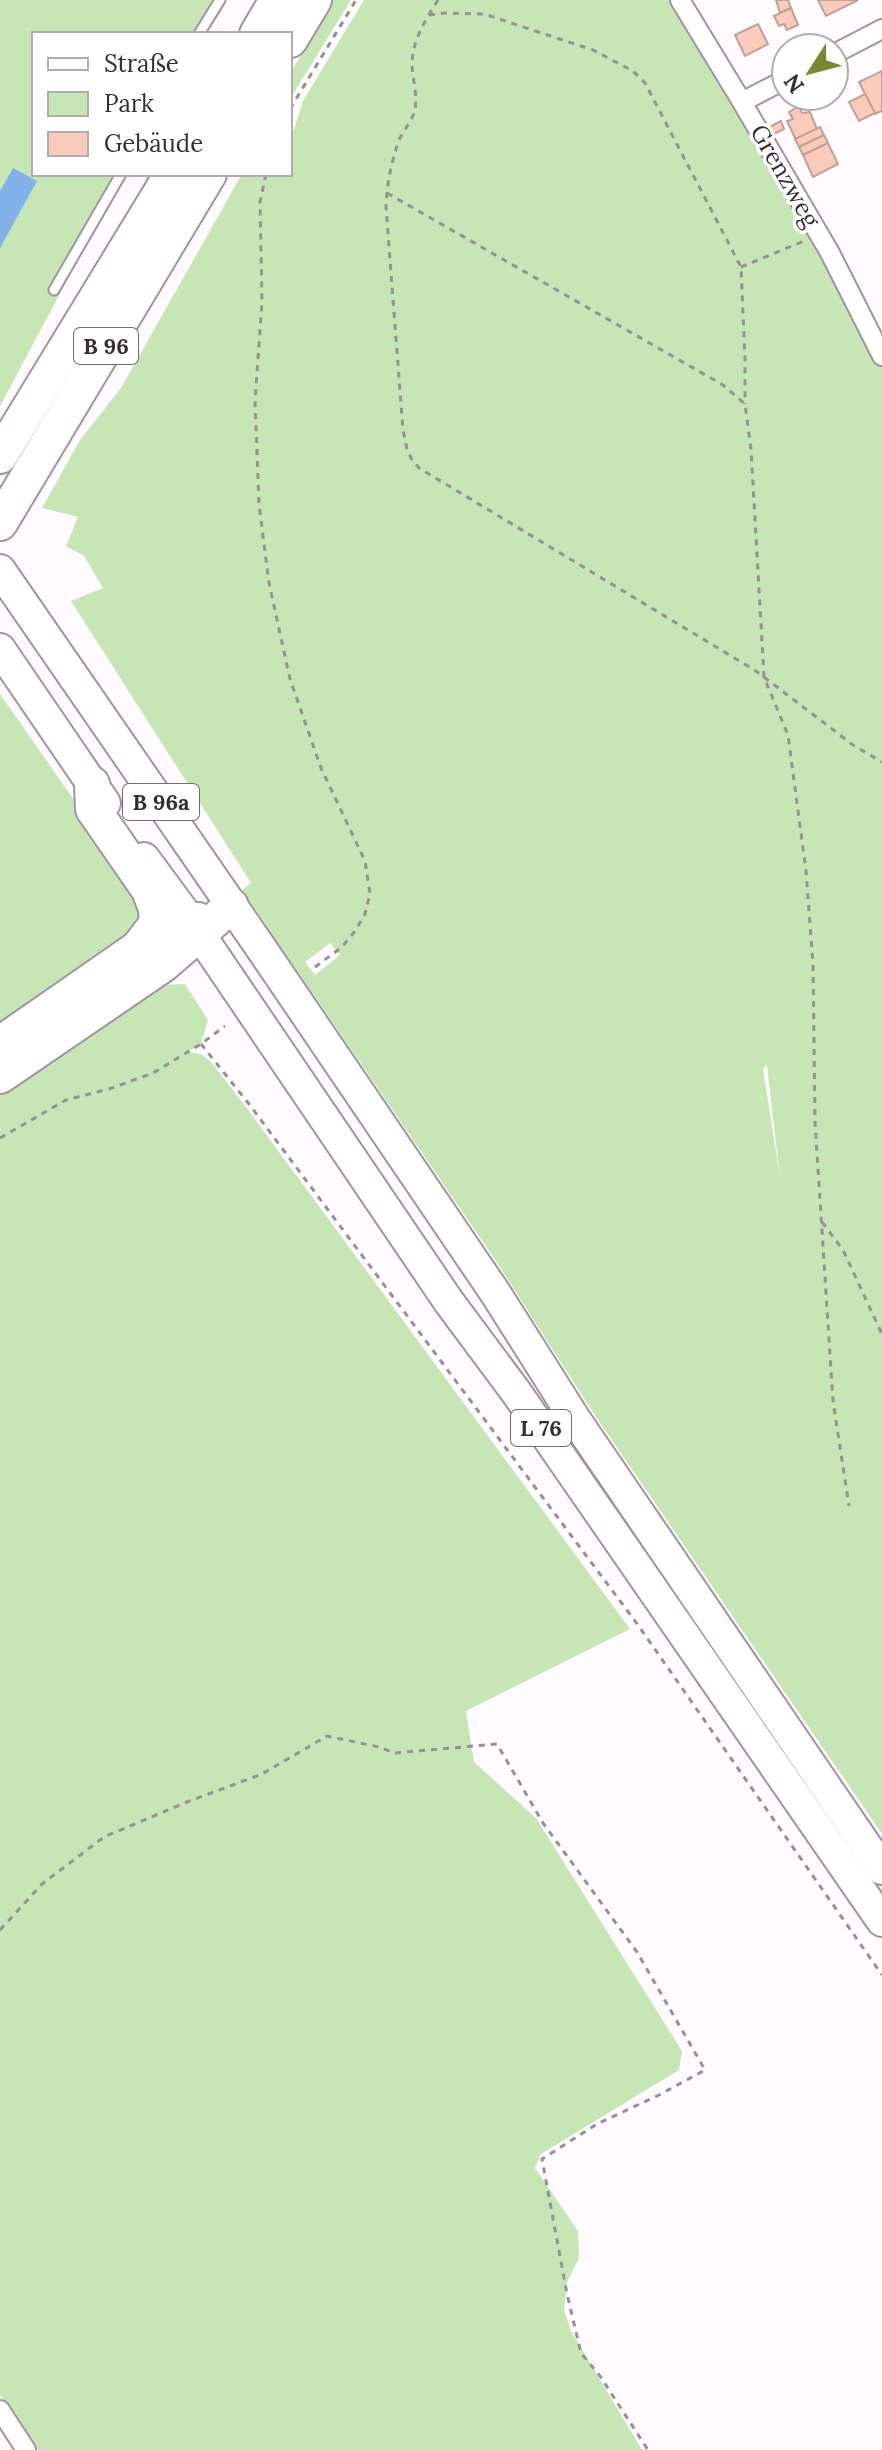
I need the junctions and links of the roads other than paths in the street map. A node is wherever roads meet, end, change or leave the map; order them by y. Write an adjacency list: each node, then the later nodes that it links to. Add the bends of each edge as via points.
1 (220, 0): 6 (lane)
2 (277, 0): 7 (highway)
3 (314, 0): 8 (highway)
4 (680, 0): 11 (street, Grenzweg)
5 (882, 29): 9 (street)
6 (200, 32)
7 (258, 32)
8 (292, 37)
9 (850, 46)
10 (770, 87): 11 (street)
11 (742, 102): 16 (street, Grenzweg)
12 (120, 176): 15 (lane)
13 (171, 176): 17 (highway, B 96)
14 (208, 176): 18 (highway, B 96)
15 (54, 290)
16 (882, 356)
17 (0, 456)
18 (0, 523)
19 (0, 570): 22 (main road, B 96a)
20 (2, 653): 21 (main road, B 96a)
21 (92, 784): 23 (main road); 24 (highway, via 93,809 155,906 155,926)
22 (231, 906): 23 (highway); 27 (main road, L 76)
23 (196, 929): 24 (highway); 26 (highway, via 164,964); 28 (main road, L 76, via 449,1302)
24 (138, 948): 25 (highway)
25 (0, 1044)
26 (0, 1076)
27 (882, 1869)
28 (882, 1921)
29 (0, 2410): 30 (street)
30 (26, 2450)

